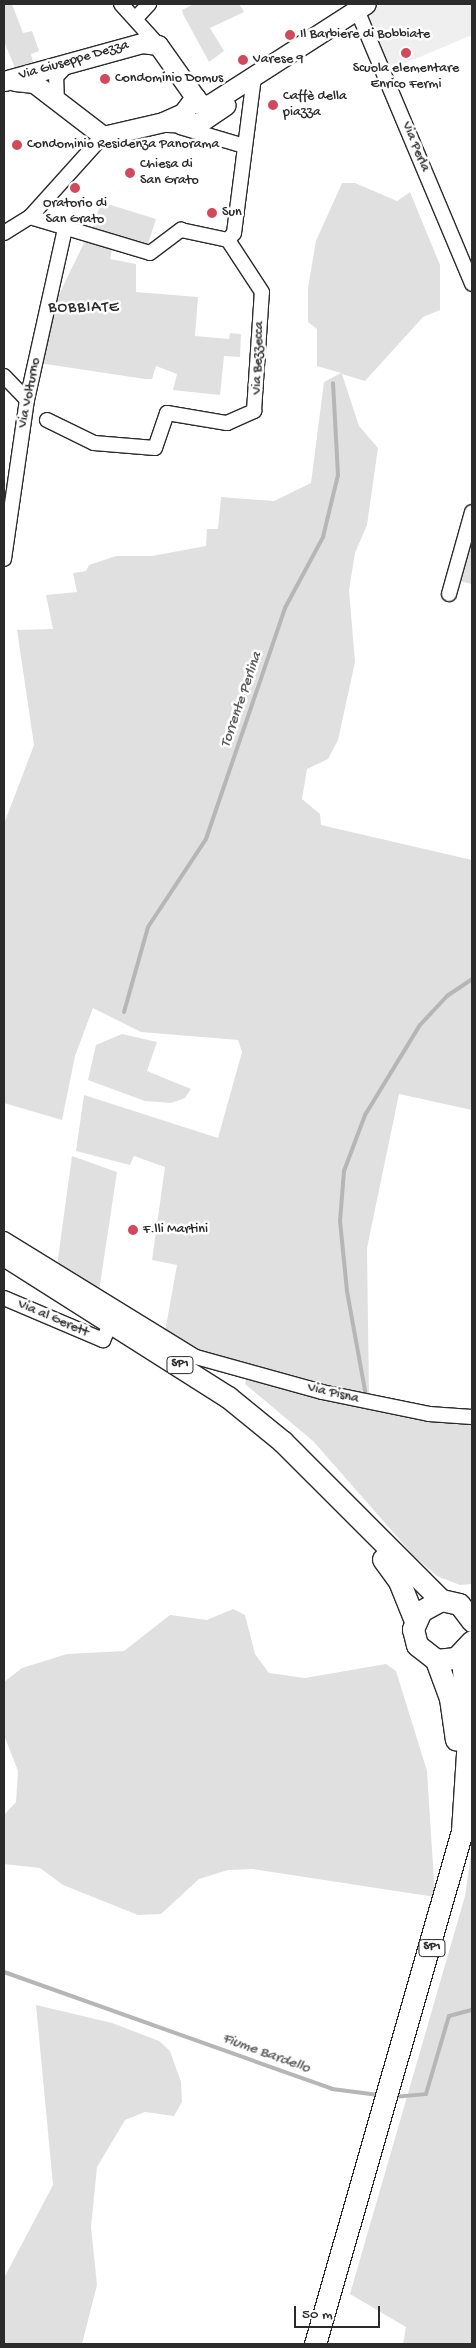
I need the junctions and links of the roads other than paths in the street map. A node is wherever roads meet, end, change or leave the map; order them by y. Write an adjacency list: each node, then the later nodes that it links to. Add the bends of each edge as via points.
1 (120, 4): 4 (street)
2 (149, 4): 4 (street)
3 (362, 7): 8 (street); 19 (street, Via Perla)
4 (137, 17): 5 (street, via 138,36); 6 (street)
5 (134, 44): 6 (street, Via Giuseppe Dezza); 7 (street, Via Giuseppe Dezza)
6 (158, 45): 10 (street)
7 (71, 62): 9 (street, Via Giuseppe Dezza); 11 (street, via 56,77)
8 (254, 76): 10 (street); 12 (street, via 226,105 199,123); 14 (street)
9 (4, 81): 11 (street, via 34,83)
10 (199, 102): 12 (street)
11 (57, 103): 13 (street)
12 (163, 122): 13 (street); 14 (street)
13 (103, 136): 15 (street)
14 (244, 146): 18 (street, via 234,233)
15 (30, 216): 16 (street); 17 (street)
16 (65, 228): 18 (street, via 150,253 181,230); 21 (street, Via Volturno)
17 (4, 233)
18 (228, 240): 22 (street, Via Bezzecca, via 262,292 254,411 227,423 167,412 155,448 94,443 44,420)
19 (472, 284)
20 (4, 376): 21 (street)
21 (27, 400): 22 (street, Via Volturno)
22 (26, 417): 23 (street, Via Volturno)
23 (9, 484): 25 (street, Via Volturno)
24 (472, 512): 26 (street)
25 (4, 559)
26 (449, 594)
27 (4, 1239): 31 (street, Via Pisna, via 196,1357 322,1392 429,1414)
28 (4, 1255): 30 (main road, SP1)
29 (4, 1298): 30 (street, Via al Gerett)
30 (108, 1330): 32 (main road, SP1, via 228,1397 282,1442)
31 (472, 1417)
32 (338, 1498): 33 (main road, SP1); 34 (main road, SP1, via 399,1580)
33 (456, 1600): 34 (main road, via 425,1607); 35 (main road, SP1)
34 (415, 1620): 37 (main road, SP1, via 417,1645)
35 (472, 1621)
36 (467, 1648): 37 (main road, SP1); 38 (main road, SP1)
37 (436, 1660): 38 (main road, SP1, via 450,1698)
38 (465, 1800): 39 (main road, SP1, via 454,1869)
39 (314, 2344)

